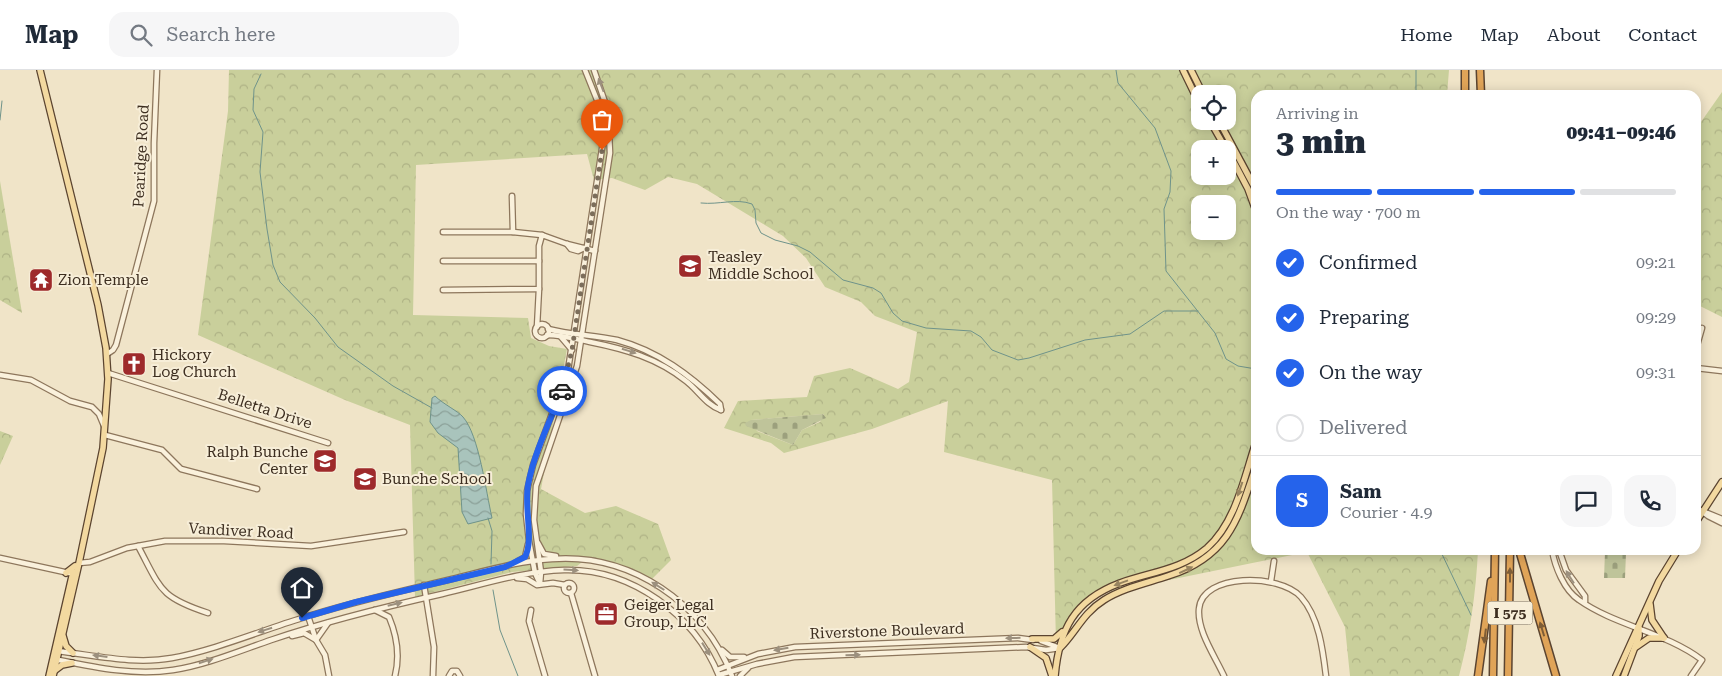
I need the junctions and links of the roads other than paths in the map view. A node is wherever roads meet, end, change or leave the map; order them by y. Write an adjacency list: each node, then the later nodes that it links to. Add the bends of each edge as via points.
1 (40, 70): 40 (main road, via 98,304)
2 (157, 70): 40 (street, Pearidge Road, via 153,208 116,345)
3 (585, 70): 21 (street, via 599,105 602,135)
4 (594, 70): 22 (street, one-way to 4, via 610,139 607,104)
5 (1183, 70): 10 (main road)
6 (1191, 70): 9 (main road)
7 (1464, 70): 11 (highway)
8 (1480, 70): 12 (highway)
9 (1198, 85)
10 (1191, 86)
11 (1465, 90)
12 (1481, 90)
13 (1224, 130): 15 (main road)
14 (1236, 167): 17 (main road)
15 (1251, 181)
16 (512, 196): 19 (street)
17 (1251, 197)
18 (443, 232): 19 (street)
19 (513, 232): 20 (street)
20 (542, 235): 21 (street, via 567,244 579,244); 24 (street)
21 (586, 249): 22 (street); 36 (street)
22 (595, 251): 28 (street)
23 (443, 261): 24 (street)
24 (539, 261): 26 (street)
25 (443, 290): 26 (street)
26 (539, 290): 27 (street)
27 (539, 311): 29 (street); 30 (street)
28 (584, 323): 37 (street); 38 (street)
29 (544, 325): 30 (street); 32 (street)
30 (537, 327): 34 (street, via 538,336)
31 (1702, 328): 33 (street)
32 (548, 329): 34 (street); 36 (street)
33 (1701, 332)
34 (547, 336): 35 (street)
35 (560, 336): 36 (street); 39 (street)
36 (574, 336): 38 (street); 39 (street)
37 (595, 337): 38 (street); 38 (street, one-way to 37, via 623,349 665,366 688,382 713,408 721,410 720,404 709,394 667,361 622,342)
38 (582, 338): 58 (street, via 572,386 538,478 534,506)
39 (572, 350): 59 (street, via 567,376 530,478 526,504)
40 (106, 354): 43 (main road)
41 (1701, 369): 42 (street)
42 (1722, 371)
43 (108, 373): 45 (main road); 46 (street, Belletta Drive)
44 (0, 375): 45 (street, via 31,380 70,401 92,408 99,414)
45 (105, 432): 51 (street, via 162,450 181,468); 72 (main road)
46 (328, 443)
47 (1251, 458): 48 (main road)
48 (1249, 465): 78 (main road, one-way to 78, via 1232,514 1208,547 1173,568)
49 (1251, 481): 82 (main road, one-way to 49, via 1185,571 1215,551 1237,522)
50 (1722, 482): 53 (main road)
51 (257, 489)
52 (1701, 510): 53 (street)
53 (1704, 512): 54 (main road); 55 (street); 56 (street)
54 (1701, 516)
55 (1722, 519)
56 (1722, 523)
57 (404, 532): 60 (street, Vandiver Road, via 311,546 182,540)
58 (535, 536): 69 (street, via 544,554); 70 (street)
59 (529, 538): 70 (street); 73 (street, via 525,557)
60 (138, 546): 72 (street, Vandiver Road); 91 (street, via 163,592 172,599)
61 (1495, 555): 129 (highway, one-way to 129)
62 (1495, 555): 130 (highway, I 575)
63 (1510, 555): 131 (highway, I 575, one-way to 63)
64 (1520, 555): 132 (highway, one-way to 64)
65 (1554, 555): 87 (street, via 1566,585 1579,600)
66 (1561, 555): 87 (street, one-way to 66, via 1585,596 1566,570)
67 (1675, 555): 88 (main road)
68 (0, 558): 75 (street)
69 (574, 559): 70 (street); 102 (street, one-way to 69, via 689,609 655,584 616,566)
70 (536, 560): 73 (street); 74 (street); 76 (street)
71 (1274, 561): 80 (street)
72 (77, 564): 75 (main road); 77 (main road); 97 (main road)
73 (505, 567): 83 (street)
74 (541, 572): 76 (street); 81 (street); 113 (street, one-way to 113, via 597,573 648,593 694,632)
75 (66, 573): 77 (street)
76 (535, 573): 79 (street); 81 (street)
77 (73, 574): 106 (main road)
78 (1142, 577): 82 (main road); 96 (main road, one-way to 96, via 1120,583 1090,600)
79 (512, 578): 81 (street); 86 (street)
80 (1270, 581): 127 (street, via 1246,580 1219,586 1205,594 1199,606 1204,633); 128 (street, via 1301,597 1323,647)
81 (540, 584): 84 (street)
82 (1144, 584): 104 (main road, via 1121,591 1092,609)
83 (424, 585): 86 (street); 92 (street)
84 (565, 585): 85 (street, via 564,591); 85 (street, via 573,585)
85 (571, 593): 123 (street)
86 (426, 597): 89 (street, one-way to 86); 119 (street, via 434,647)
87 (1585, 602): 95 (street, via 1599,612)
88 (1650, 602): 95 (main road); 98 (main road, via 1652,620)
89 (372, 610): 93 (street); 118 (street, via 385,614 393,626 397,643)
90 (531, 610): 122 (street, via 529,621)
91 (208, 613)
92 (308, 616): 94 (street); 107 (street, one-way to 107, via 168,659 134,660)
93 (330, 622): 94 (street); 101 (street)
94 (311, 627): 100 (street); 101 (street)
95 (1639, 628): 98 (street); 105 (main road); 133 (main road, via 1633,634)
96 (1065, 629): 99 (main road, via 1054,638); 104 (main road)
97 (62, 635): 106 (main road); 107 (main road)
98 (1664, 638): 105 (main road, via 1645,640); 135 (street, via 1702,660)
99 (1032, 639): 104 (street, Riverstone Boulevard); 108 (street, Riverstone Boulevard, one-way to 108, via 800,647)
100 (271, 640): 101 (street, via 304,633); 110 (street, one-way to 100, via 127,672 158,672 188,667)
101 (316, 640): 117 (street, via 325,655)
102 (719, 647): 108 (street, via 730,657); 111 (street)
103 (1030, 647): 104 (street, Riverstone Boulevard); 112 (street, Riverstone Boulevard, one-way to 103, via 810,656); 126 (main road, via 1046,658)
104 (1060, 648): 126 (main road)
105 (1634, 648): 134 (main road)
106 (57, 651): 107 (street); 109 (main road)
107 (73, 653)
108 (753, 656): 111 (street, Riverstone Boulevard)
109 (54, 660): 110 (street); 114 (main road); 116 (main road)
110 (72, 663): 114 (main road, via 62,665)
111 (728, 666): 113 (street, Riverstone Boulevard); 115 (street)
112 (749, 666): 115 (street, Riverstone Boulevard); 125 (street)
113 (717, 670): 124 (street)
114 (53, 674)
115 (732, 674): 124 (street, Riverstone Boulevard)
116 (49, 676)
117 (329, 676)
118 (395, 676)
119 (433, 676)
120 (449, 676): 121 (street, via 452,671 457,671)
121 (460, 676)
122 (545, 676)
123 (595, 676)
124 (719, 676)
125 (740, 676)
126 (1054, 676)
127 (1224, 676)
128 (1326, 676)
129 (1478, 676)
130 (1493, 676)
131 (1508, 676)
132 (1556, 676)
133 (1616, 676)
134 (1624, 676)
135 (1691, 676)

